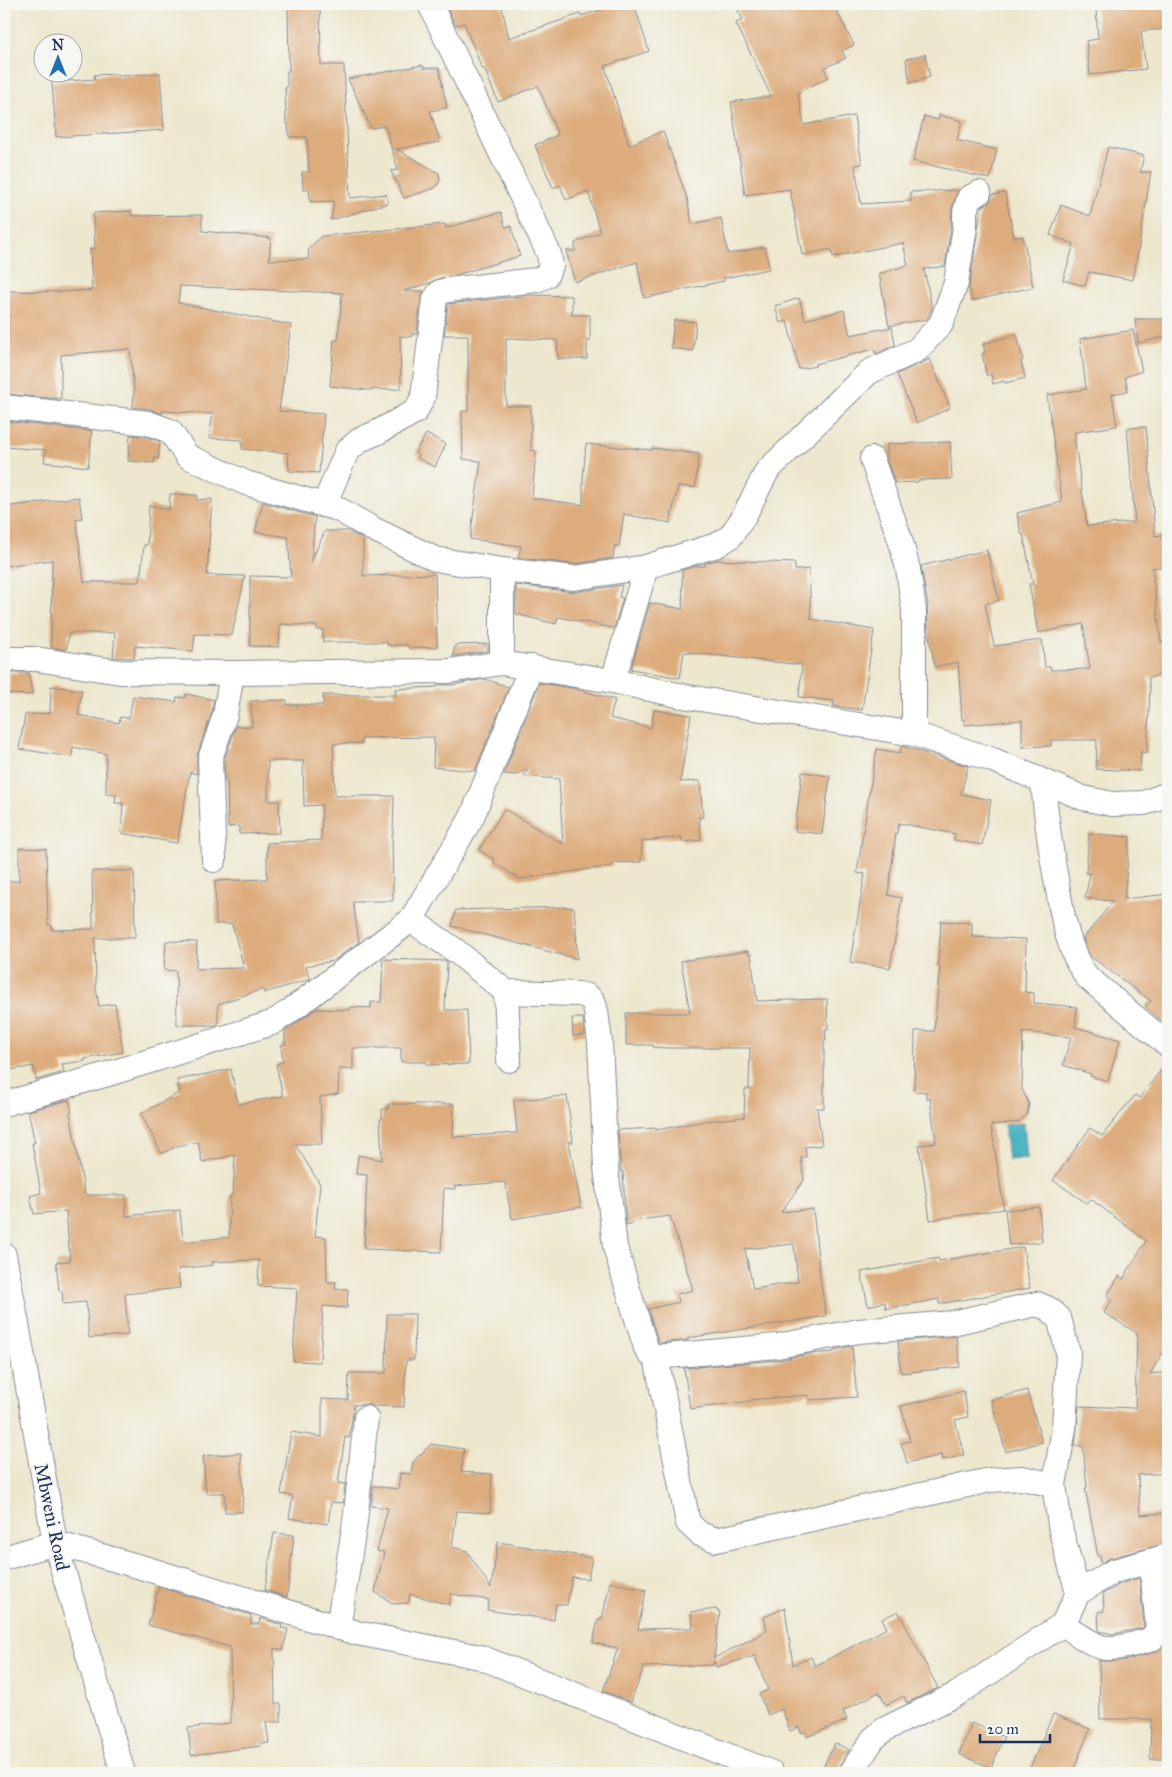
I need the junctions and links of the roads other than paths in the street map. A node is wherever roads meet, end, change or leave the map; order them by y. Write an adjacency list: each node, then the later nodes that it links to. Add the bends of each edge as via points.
1 (430, 4): 5 (street, via 549,254 551,266 546,276 536,280 440,292 435,299 424,397 416,411 347,450)
2 (979, 193): 6 (street, via 969,198 956,283 941,324 917,350 869,372 767,471 730,537 718,545)
3 (4, 408): 5 (street, via 148,423 170,431 187,456 246,483)
4 (872, 459): 13 (street, via 908,569 914,610)
5 (324, 505): 7 (street, via 436,559)
6 (646, 567): 7 (street, via 574,578); 12 (street)
7 (502, 570): 9 (street)
8 (4, 659): 11 (street, via 36,659 120,672)
9 (502, 663): 10 (street); 11 (street, via 449,671)
10 (531, 667): 12 (street); 17 (street, via 472,817)
11 (232, 673): 16 (street, via 226,709 210,759)
12 (613, 681): 13 (street, via 682,696)
13 (914, 734): 14 (street, via 993,760)
14 (1043, 782): 15 (street, via 1082,798 1112,804 1144,803); 19 (street, via 1047,833 1062,914 1078,964 1087,977)
15 (1168, 794)
16 (214, 860)
17 (412, 920): 18 (street); 21 (street, via 272,1023)
18 (506, 992): 20 (street); 23 (street, via 579,994 593,1001 600,1042 606,1167 616,1247 646,1348)
19 (1168, 1045)
20 (509, 1060)
21 (4, 1104)
22 (4, 1256): 26 (street, Mbweni Road)
23 (656, 1357): 25 (street, via 688,1523 700,1534 716,1540 990,1480 1022,1478); 25 (street, via 777,1346 859,1331 952,1323 1036,1304 1059,1318 1068,1352 1064,1430)
24 (366, 1418): 31 (street, via 356,1522)
25 (1054, 1485): 29 (street, via 1060,1531)
26 (54, 1543): 27 (street); 31 (street); 32 (street, Mbweni Road)
27 (4, 1558)
28 (1159, 1558): 29 (street, via 1114,1571); 30 (street, via 1158,1628 1152,1639 1103,1648)
29 (1078, 1593): 30 (street)
30 (1063, 1624): 34 (street, via 957,1694 885,1729 873,1740)
31 (338, 1628): 33 (street, via 480,1657)
32 (123, 1773)
33 (772, 1773)
34 (852, 1773)

